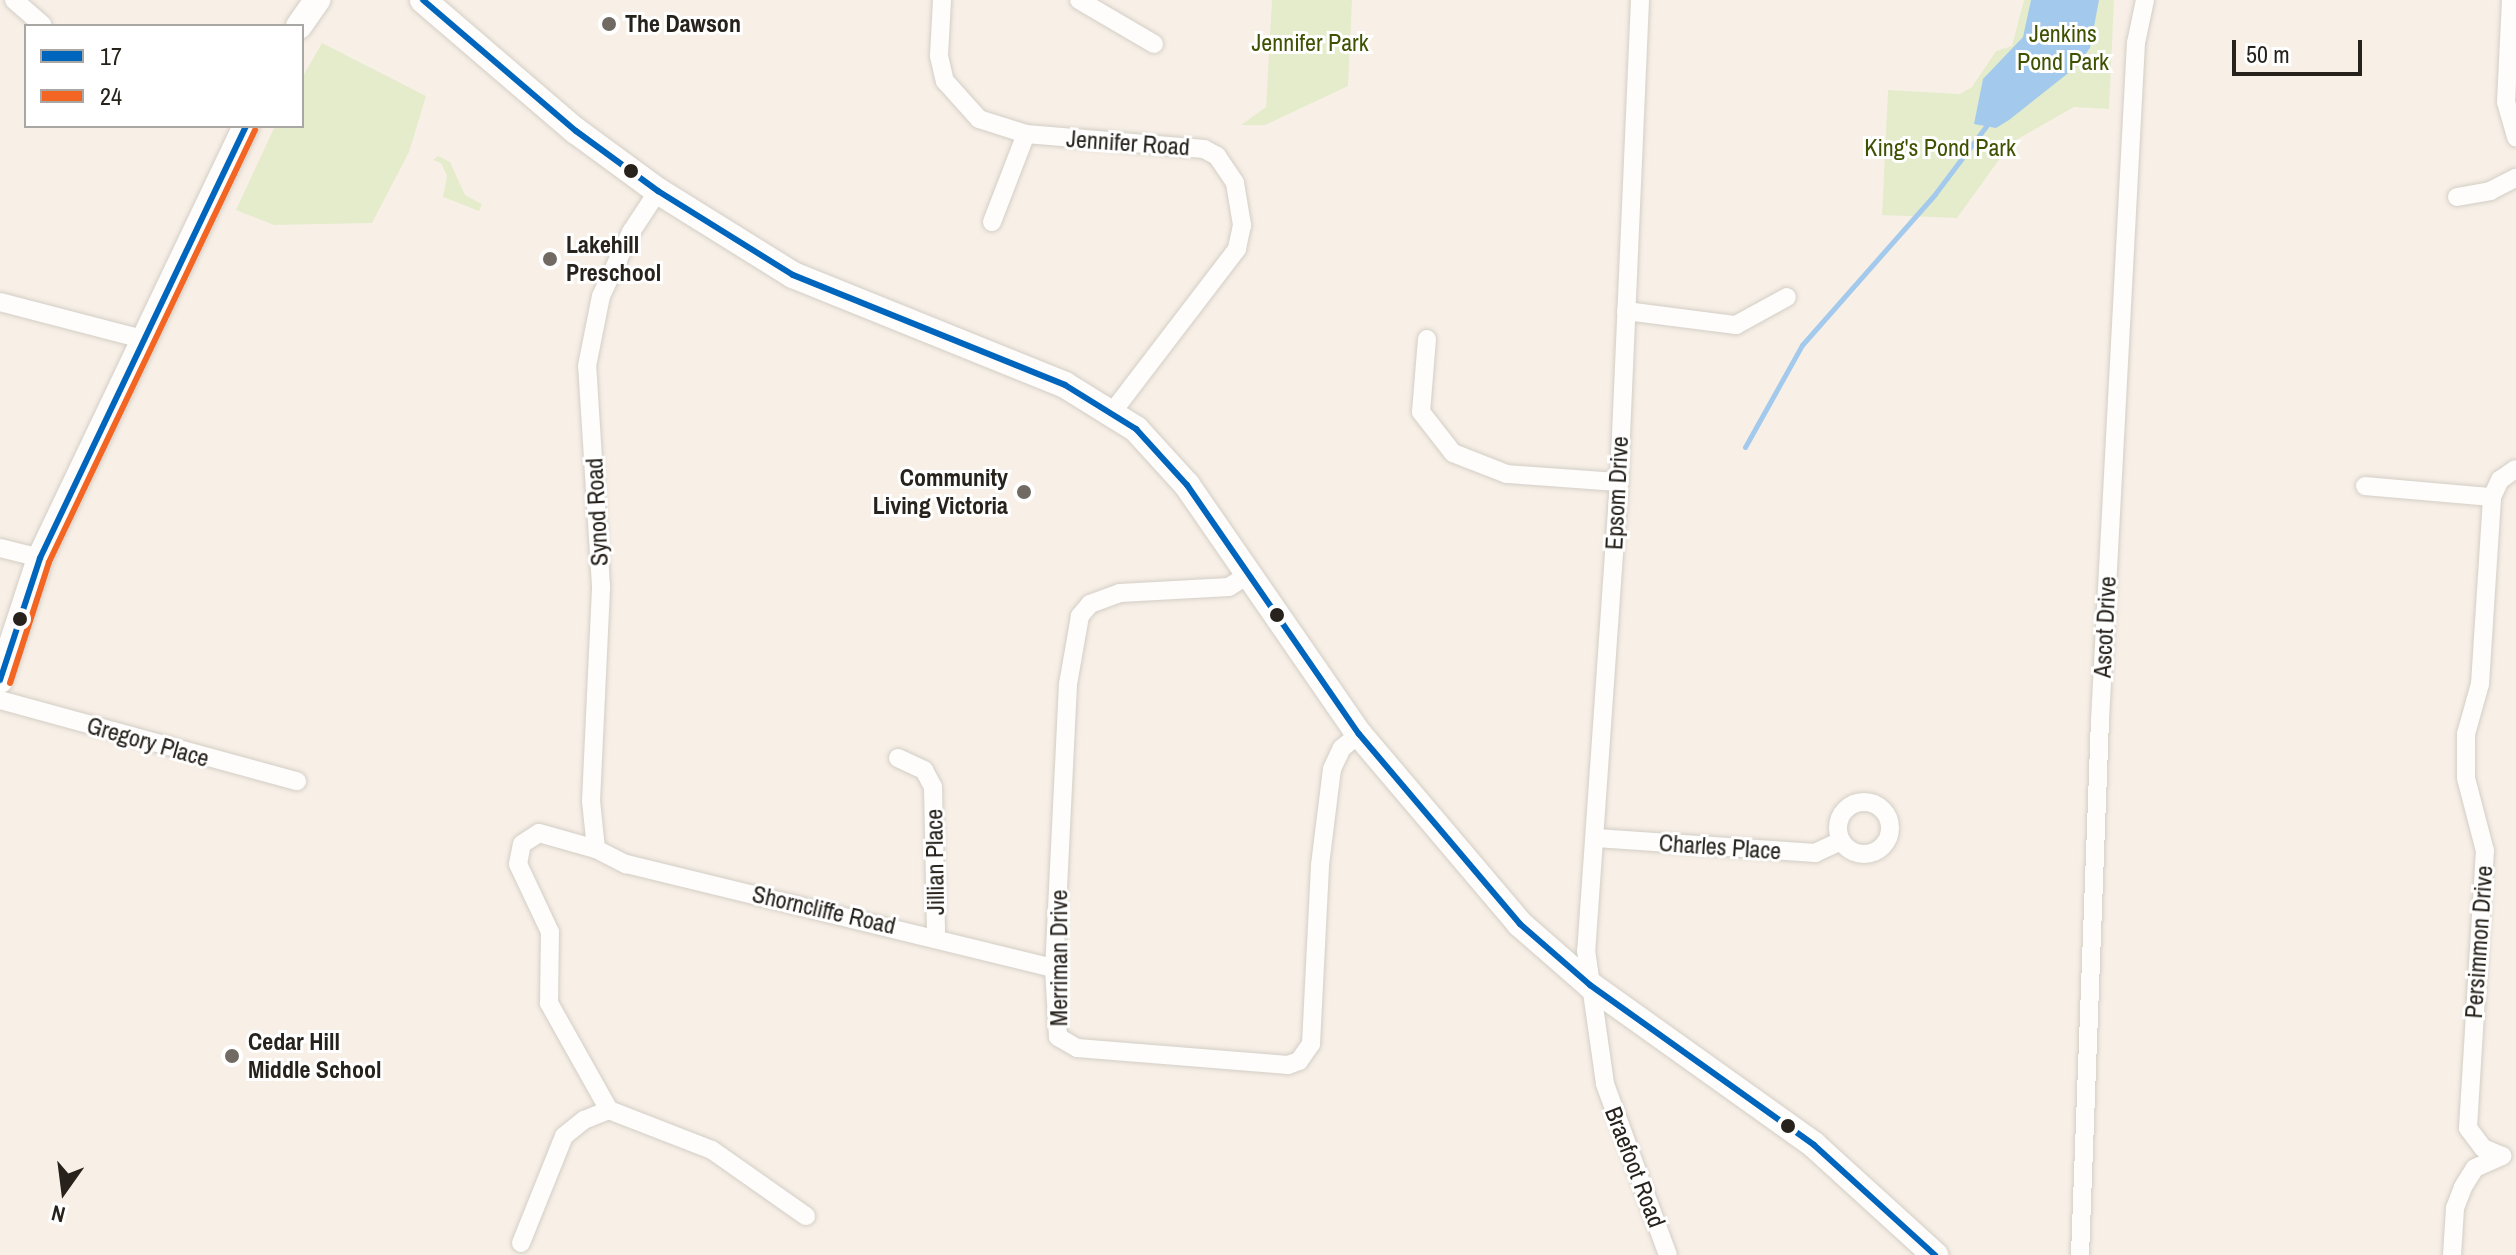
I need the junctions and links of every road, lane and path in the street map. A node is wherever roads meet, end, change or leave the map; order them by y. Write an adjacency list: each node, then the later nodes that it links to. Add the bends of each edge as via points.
1 (14, 0): 9 (street)
2 (317, 0): 10 (main road)
3 (423, 0): 16 (main road, via 576,131)
4 (942, 0): 13 (street, Jennifer Road, via 938,27 945,81 959,103 979,119)
5 (1079, 0): 11 (street)
6 (1640, 0): 21 (street, Epsom Drive)
7 (2145, 0): 49 (street, Ascot Drive, via 2136,43 2104,643)
8 (2511, 0): 14 (street, via 2506,102)
9 (42, 24)
10 (300, 24)
11 (1154, 44)
12 (245, 128): 22 (main road)
13 (1026, 134): 18 (street); 24 (street, Jennifer Road, via 1204,149 1217,156 1235,183 1242,225 1237,249)
14 (2516, 138)
15 (2516, 178): 17 (street, via 2490,191)
16 (658, 191): 24 (main road, via 793,275 1065,385); 39 (street, Synod Road, via 601,296 587,366 601,586 591,801)
17 (2457, 197)
18 (992, 222)
19 (1787, 297): 21 (street, via 1736,325)
20 (0, 302): 22 (street)
21 (1626, 311): 26 (street, Epsom Drive)
22 (142, 339): 30 (main road)
23 (1427, 339): 26 (street, via 1421,412 1453,453 1507,474)
24 (1113, 411): 31 (main road, via 1173,467)
25 (2516, 469): 28 (street, via 2500,480)
26 (1619, 482): 37 (street, Epsom Drive)
27 (2365, 486): 28 (street)
28 (2492, 497): 44 (street, Persimmon Drive, via 2480,684 2466,734 2466,778 2485,851 2468,1128 2483,1148)
29 (0, 548): 30 (street)
30 (40, 558): 32 (main road)
31 (1248, 575): 34 (main road); 41 (street, Merriman Drive, via 1229,587 1120,593 1090,604 1080,616 1068,684)
32 (0, 680)
33 (0, 700): 36 (street, Gregory Place)
34 (1359, 734): 41 (street, Merriman Drive, via 1342,748 1332,769 1320,865 1311,1044 1299,1061 1288,1065 1077,1048 1058,1037); 42 (main road, via 1485,887)
35 (898, 758): 40 (street, Jillian Place, via 924,770 933,787)
36 (297, 781)
37 (1596, 838): 38 (street, Charles Place, via 1815,853); 42 (street, Epsom Drive, via 1586,950)
38 (1841, 841)
39 (596, 849): 40 (street, Shorncliffe Road, via 626,864); 43 (street, Shorncliffe Road, via 539,833 522,844 518,864 550,932 549,1003)
40 (936, 936): 41 (street, Shorncliffe Road)
41 (1054, 968)
42 (1590, 985): 47 (street, Braefoot Road, via 1616,1124); 48 (main road, via 1814,1145)
43 (609, 1110): 45 (street, via 712,1150); 46 (street, via 564,1136)
44 (2509, 1157): 50 (street, Persimmon Drive, via 2475,1168 2463,1187 2455,1208)
45 (806, 1216)
46 (521, 1243)
47 (1668, 1255)
48 (1935, 1255)
49 (2080, 1255)
50 (2452, 1255)

